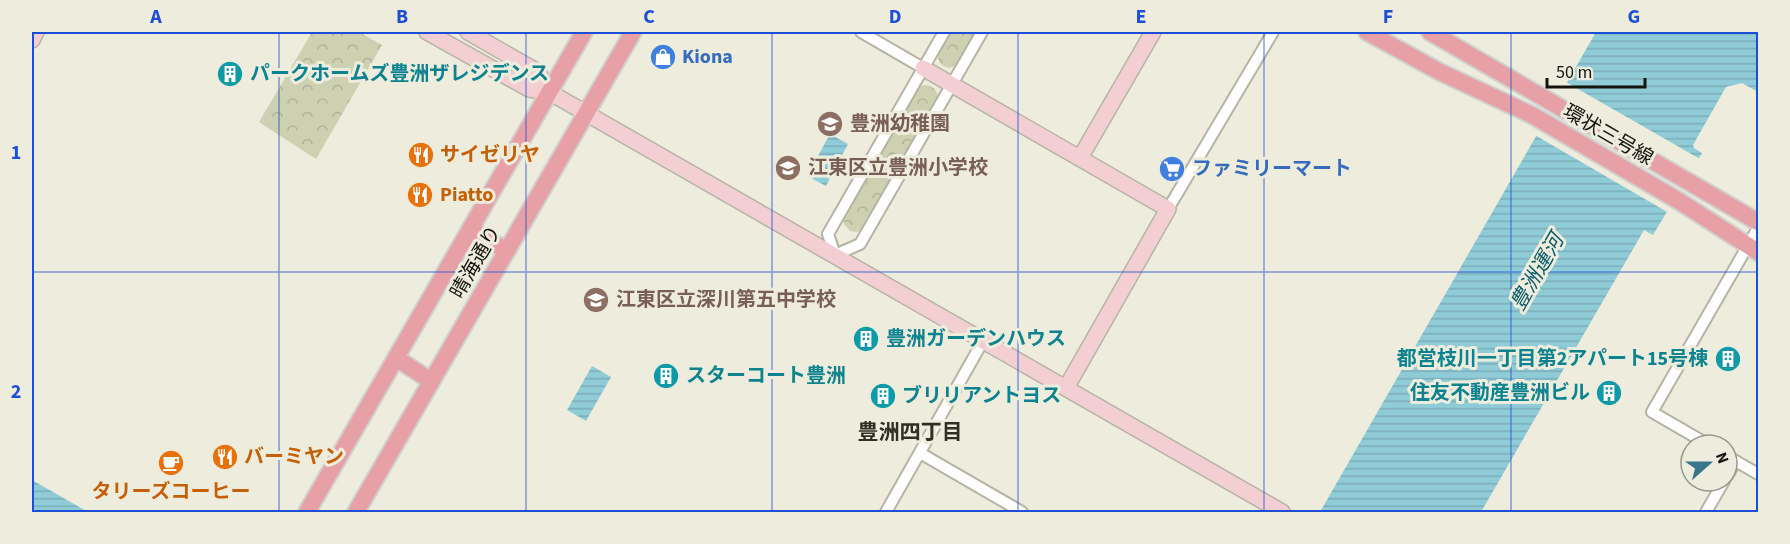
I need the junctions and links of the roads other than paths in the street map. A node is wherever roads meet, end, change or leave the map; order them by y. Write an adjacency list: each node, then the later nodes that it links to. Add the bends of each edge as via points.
1 (36, 32): 13 (street)
2 (427, 32): 16 (street, via 529,89)
3 (468, 32): 16 (street, via 538,72)
4 (584, 32): 16 (main road, 晴海通り)
5 (633, 32): 17 (main road, 晴海通り)
6 (861, 32): 14 (street)
7 (944, 32): 14 (street)
8 (982, 32): 15 (street)
9 (1153, 32): 18 (street)
10 (1273, 32): 19 (street)
11 (1367, 32): 23 (main road, 環状三号線, via 1440,72 1532,114)
12 (1430, 32): 20 (main road, 環状三号線)
13 (32, 40)
14 (923, 68): 15 (street); 25 (street, via 828,234)
15 (952, 84): 18 (street); 25 (street, via 860,244)
16 (549, 92): 17 (street); 22 (main road, 晴海通り)
17 (586, 113): 24 (main road, 晴海通り); 25 (street)
18 (1080, 158): 19 (street)
19 (1168, 209): 29 (street)
20 (1758, 222)
21 (1758, 228): 23 (street)
22 (470, 229): 24 (main road); 27 (main road, 晴海通り)
23 (1753, 249): 30 (street, via 1652,412)
24 (507, 250): 28 (main road, 晴海通り)
25 (835, 255): 26 (street)
26 (983, 340): 29 (street); 31 (street)
27 (396, 358): 28 (main road); 35 (main road, 晴海通り)
28 (431, 381): 36 (main road, 晴海通り)
29 (1066, 388): 39 (street)
30 (1688, 433)
31 (920, 453): 37 (street); 38 (street)
32 (1739, 463): 33 (street)
33 (1758, 474)
34 (1717, 493): 40 (street)
35 (307, 513)
36 (356, 513)
37 (886, 513)
38 (1022, 513)
39 (1282, 513)
40 (1706, 513)

